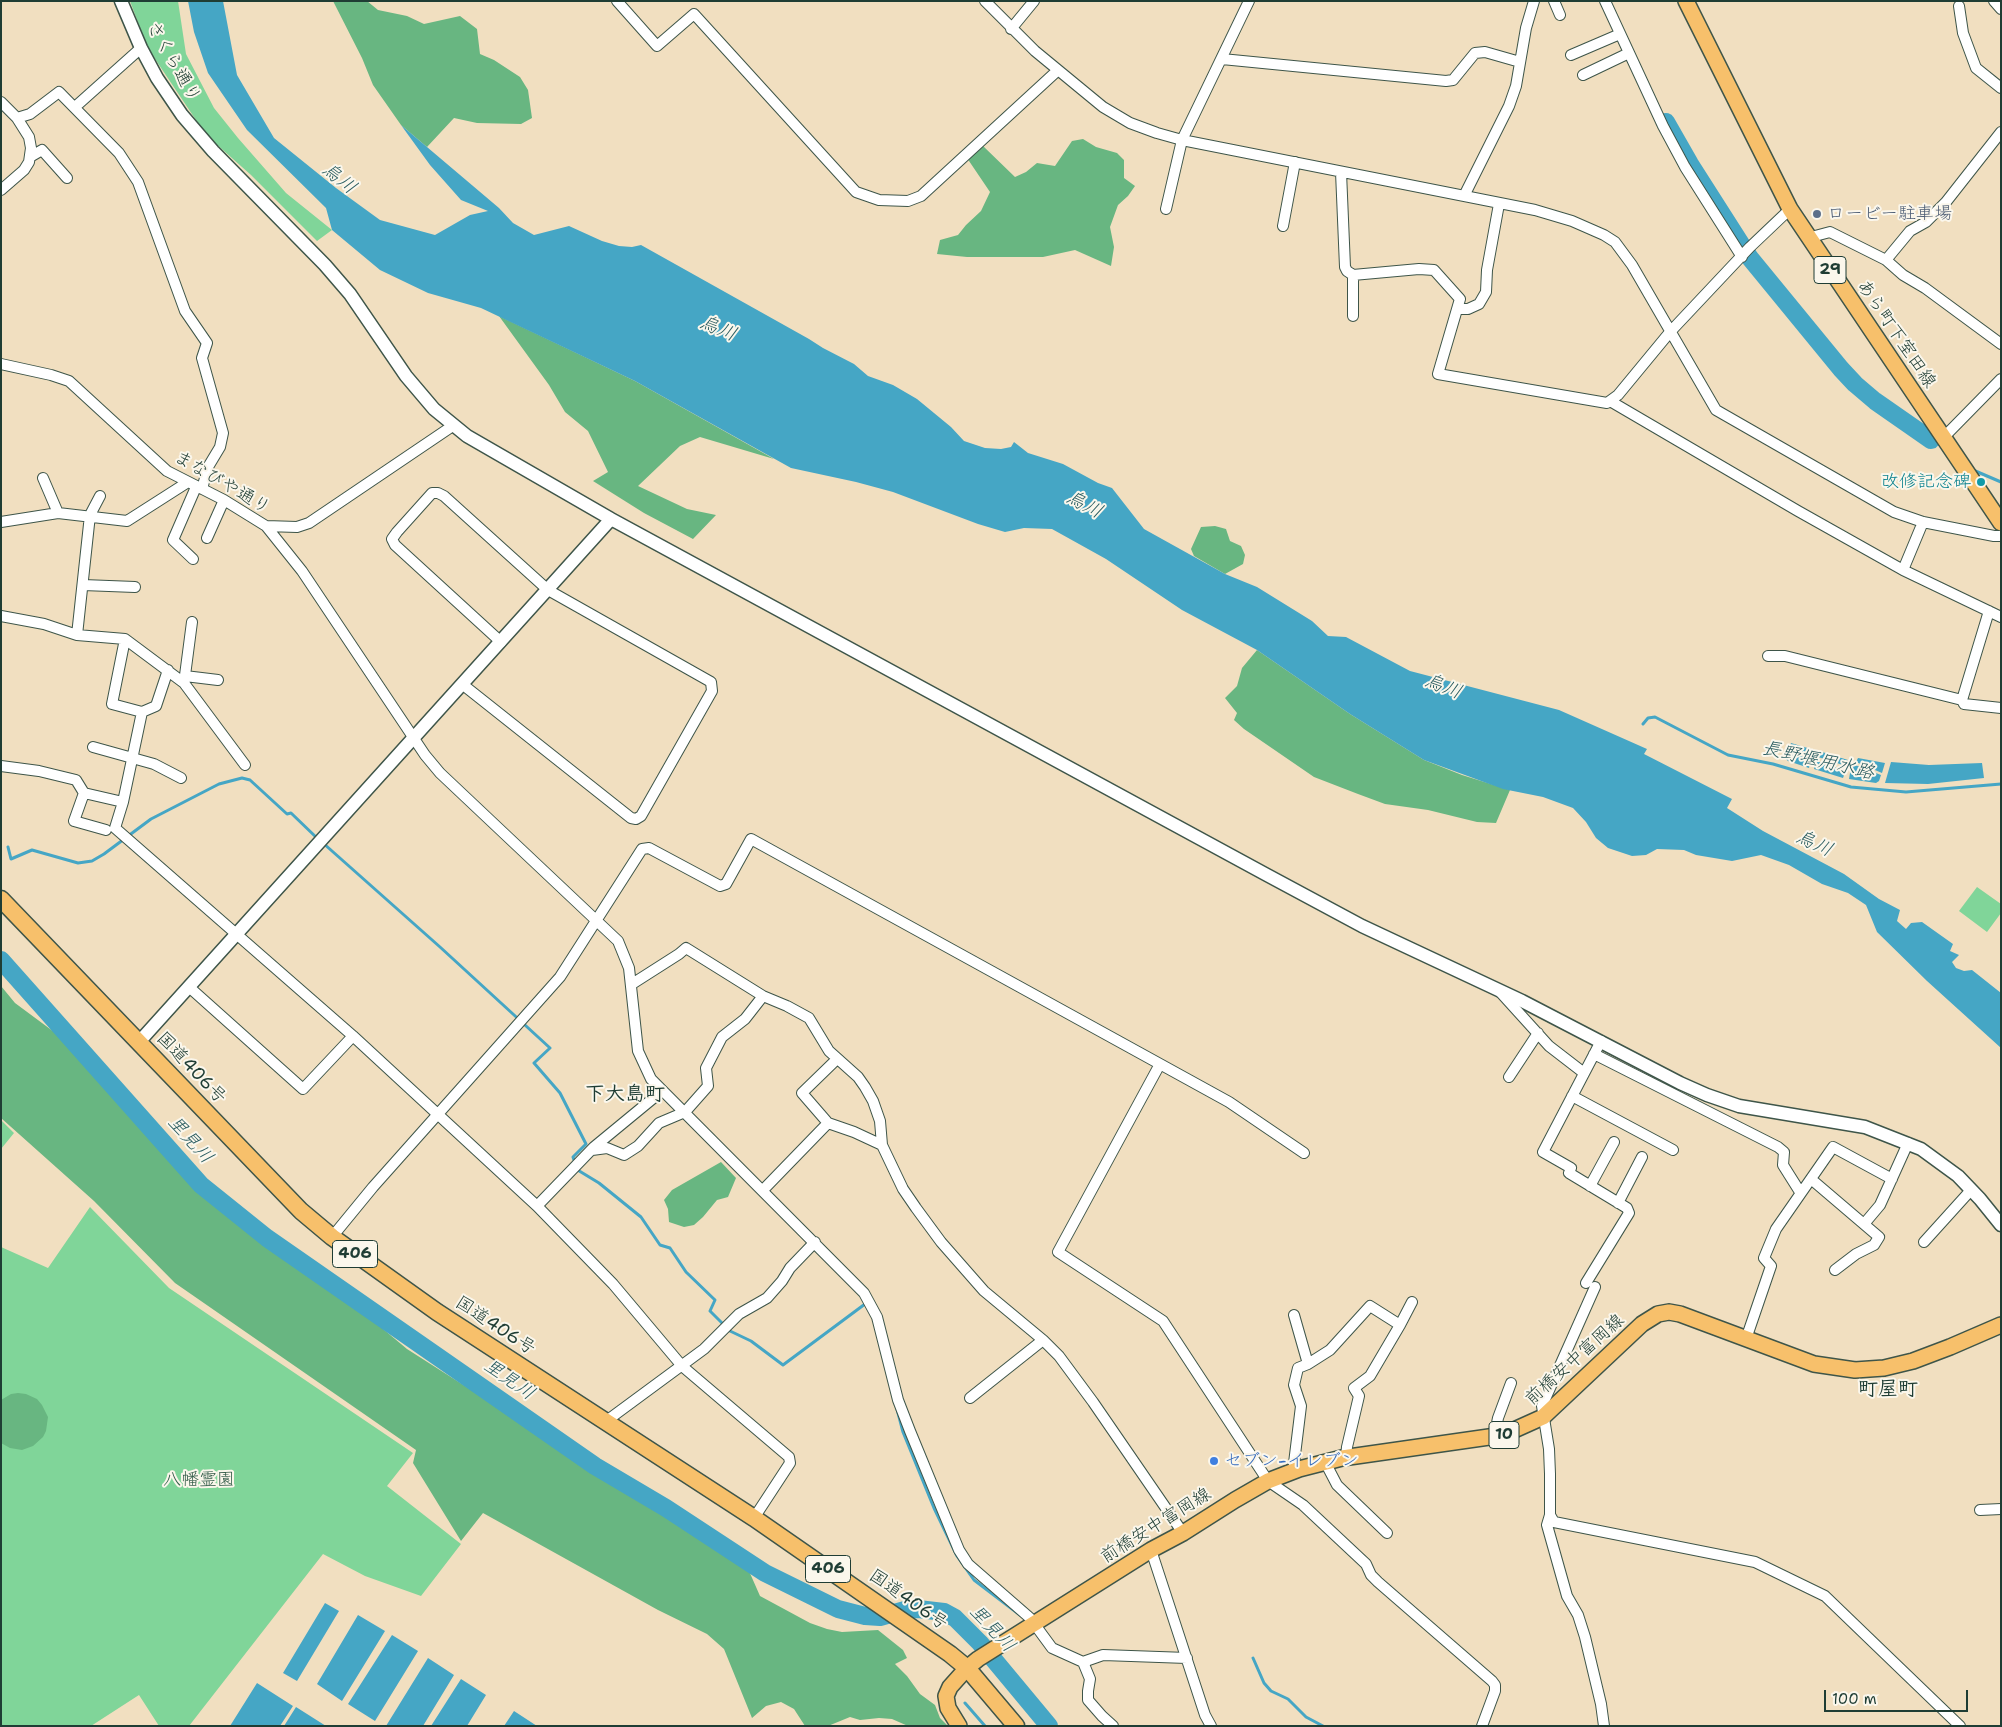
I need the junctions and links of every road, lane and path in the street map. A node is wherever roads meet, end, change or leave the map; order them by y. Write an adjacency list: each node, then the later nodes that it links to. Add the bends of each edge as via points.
1 (121, 1): 16 (street, さくら通り)
2 (617, 1): 21 (street, via 657,46 694,14 856,192 879,200 908,201 921,196)
3 (985, 1): 14 (street)
4 (1034, 1): 14 (street)
5 (1249, 1): 19 (street)
6 (1534, 1): 20 (street)
7 (1554, 1): 13 (street)
8 (1604, 1): 15 (street)
9 (1686, 1): 38 (main road, あら町下室田線 / 29)
10 (1994, 1): 12 (street)
11 (1959, 6): 23 (street, via 1963,33 1976,68)
12 (2001, 9)
13 (1560, 15)
14 (1012, 29): 21 (street)
15 (1620, 34): 17 (street); 18 (street)
16 (141, 48): 25 (street); 51 (street, さくら通り, via 168,96 200,137 325,265 350,294 406,376 434,409)
17 (1629, 53): 22 (street); 41 (street, via 1685,167)
18 (1572, 55)
19 (1222, 59): 20 (street, via 1446,81 1454,80 1475,53 1485,52); 28 (street)
20 (1520, 62): 35 (street, via 1509,106)
21 (1057, 71): 28 (street, via 1114,114)
22 (1584, 75)
23 (2001, 88)
24 (1, 102): 26 (street)
25 (75, 107): 26 (street, via 59,92 30,114); 54 (street, via 119,153 138,182 185,311 207,343 202,358 224,433 220,447)
26 (17, 118): 30 (street, via 30,136)
27 (2001, 132): 29 (street)
28 (1182, 140): 31 (street); 37 (street)
29 (1997, 144): 42 (street, via 1946,202 1926,222 1910,232)
30 (30, 157): 33 (street, via 42,150); 34 (street, via 24,170)
31 (1294, 162): 32 (street); 39 (street)
32 (1341, 172): 35 (street); 43 (street, via 1345,267)
33 (67, 178)
34 (1, 190)
35 (1464, 196): 36 (street)
36 (1499, 204): 44 (street, via 1486,292 1479,304); 46 (street, via 1559,216 1588,226 1615,242 1632,264)
37 (1166, 209)
38 (1790, 209): 40 (main road, あら町下室田線 / 29); 41 (street)
39 (1283, 226)
40 (1810, 241): 42 (street, via 1830,232); 52 (main road, あら町下室田線 / 29)
41 (1745, 252): 46 (street)
42 (1886, 260): 47 (street, via 1903,276 1925,288)
43 (1353, 275): 44 (street, via 1419,268 1434,270 1460,300); 45 (street)
44 (1457, 309): 50 (street, via 1438,374 1599,402)
45 (1353, 316)
46 (1670, 332): 50 (street); 61 (street, via 1716,410 1894,512)
47 (2001, 344)
48 (1, 364): 54 (street, まなびや通り, via 69,381 167,471)
49 (2001, 379): 52 (street)
50 (1610, 401): 67 (street)
51 (454, 425): 59 (street, さくら通り, via 501,457); 63 (street, via 309,523 297,527)
52 (1943, 438): 62 (main road, あら町下室田線 / 29)
53 (43, 478): 57 (street)
54 (195, 486): 56 (street, まなびや通り); 58 (street, via 128,521); 66 (street, via 173,540)
55 (100, 496): 58 (street)
56 (224, 500): 63 (street, まなびや通り); 65 (street)
57 (58, 512): 58 (street); 60 (street)
58 (90, 515): 68 (street)
59 (611, 519): 70 (street); 100 (street, さくら通り, via 1267,876 1362,926)
60 (1, 522)
61 (1923, 522): 64 (street); 67 (street)
62 (2001, 523)
63 (266, 526): 86 (street, まなびや通り, via 302,571)
64 (2001, 536)
65 (207, 538)
66 (194, 559)
67 (1903, 570): 71 (street)
68 (83, 584): 69 (street); 75 (street)
69 (135, 587)
70 (548, 590): 77 (street); 77 (street, via 444,496 432,493 392,539 394,545); 82 (street, via 711,682 712,691 641,816 631,818)
71 (1990, 612): 73 (street); 83 (street)
72 (1, 616): 75 (street, via 44,624)
73 (2001, 616)
74 (192, 622): 80 (street)
75 (77, 635): 76 (street)
76 (125, 639): 79 (street); 85 (street, via 112,704)
77 (501, 642): 82 (street)
78 (1768, 656): 83 (street, via 1785,656)
79 (168, 670): 80 (street); 85 (street, via 156,706)
80 (184, 679): 81 (street); 89 (street)
81 (218, 680)
82 (462, 684): 86 (street)
83 (1962, 700): 84 (street, via 1964,704)
84 (2001, 708)
85 (142, 712): 88 (street)
86 (413, 737): 96 (street, まなびや通り, via 440,772); 97 (street)
87 (93, 747): 88 (street)
88 (132, 757): 91 (street); 93 (street)
89 (245, 764)
90 (1, 766): 92 (street, via 76,780)
91 (181, 778)
92 (84, 793): 93 (street); 94 (street, via 74,821)
93 (123, 802): 97 (street, via 115,828)
94 (106, 830)
95 (1, 900): 104 (highway, 国道406号 / 406)
96 (597, 921): 98 (street, まなびや通り, via 618,941); 108 (street, via 642,849 649,848 720,886 726,884 751,840); 114 (street, via 560,977)
97 (236, 935): 99 (street); 103 (street)
98 (632, 984): 101 (street, via 686,948); 111 (street, まなびや通り, via 638,1051 651,1079)
99 (189, 987): 103 (street, via 303,1089); 104 (street)
100 (1498, 990): 102 (street); 105 (street, さくら通り)
101 (763, 996): 107 (street, via 808,1018); 113 (street, via 745,1019 722,1037 706,1068 708,1086)
102 (1538, 1033): 109 (street, via 1549,1046); 110 (street)
103 (353, 1036): 114 (street)
104 (139, 1042): 133 (highway, 国道406号 / 406, via 301,1211)
105 (1601, 1042): 106 (street); 117 (street, さくら通り, via 1680,1083 1731,1103 1865,1127)
106 (1594, 1054): 109 (street); 128 (street, via 1784,1152 1783,1165)
107 (837, 1059): 115 (street, via 802,1093); 118 (street, via 858,1077 873,1101 880,1121)
108 (1160, 1064): 121 (street, via 1229,1102); 153 (street, via 1058,1252 1164,1321)
109 (1584, 1073): 112 (street)
110 (1509, 1077)
111 (662, 1090): 113 (street, まなびや通り); 119 (street)
112 (1572, 1096): 120 (street); 125 (street, via 1544,1152 1571,1168 1569,1174)
113 (685, 1112): 119 (street, via 660,1123 638,1146 624,1155 607,1148); 126 (street, まなびや通り)
114 (439, 1114): 130 (street); 133 (street)
115 (828, 1123): 118 (street); 126 (street)
116 (1614, 1142): 125 (street)
117 (1908, 1143): 124 (street); 127 (street, さくら通り, via 1934,1158)
118 (882, 1145): 142 (street, via 903,1188 941,1242 984,1291)
119 (592, 1150): 130 (street)
120 (1673, 1150)
121 (1304, 1153)
122 (1642, 1157): 129 (street)
123 (1811, 1179): 124 (street, via 1832,1147); 128 (street); 131 (street)
124 (1892, 1179): 131 (street, via 1880,1205)
125 (1590, 1186): 129 (street)
126 (762, 1190): 134 (street, まなびや通り)
127 (1971, 1190): 132 (street, さくら通り); 135 (street)
128 (1800, 1192): 141 (street, via 1776,1230 1764,1258 1771,1266)
129 (1618, 1203): 147 (street, via 1629,1213 1591,1285 1542,1406)
130 (538, 1206): 144 (street, via 613,1284)
131 (1864, 1224): 136 (street, via 1879,1237 1874,1245)
132 (2001, 1225)
133 (332, 1237): 148 (highway, 国道406号 / 406, via 437,1312)
134 (815, 1242): 144 (street, via 767,1298 739,1314 709,1345); 161 (street, まなびや通り, via 864,1293 876,1316 898,1400 959,1550 976,1572)
135 (1924, 1242)
136 (1835, 1270)
137 (1412, 1302): 139 (street)
138 (1294, 1315): 143 (street)
139 (1400, 1325): 143 (street, via 1370,1306 1330,1350); 150 (street, via 1370,1376 1354,1388 1359,1396)
140 (2001, 1325): 141 (main road, 前橋安中富岡線 / 10, via 1913,1361 1869,1370 1814,1364)
141 (1746, 1339): 147 (main road, 前橋安中富岡線 / 10, via 1680,1314 1658,1314 1642,1324)
142 (1043, 1340): 146 (street); 158 (street, via 1093,1402)
143 (1308, 1364): 152 (street, via 1298,1368 1294,1385 1301,1406)
144 (682, 1366): 148 (street); 157 (street, via 791,1460)
145 (1511, 1383): 149 (street)
146 (970, 1398)
147 (1543, 1417): 149 (main road, 前橋安中富岡線 / 10); 156 (street, via 1549,1449)
148 (605, 1422): 157 (highway, 国道406号 / 406)
149 (1494, 1438): 150 (main road, 前橋安中富岡線 / 10)
150 (1346, 1457): 151 (main road, 前橋安中富岡線 / 10)
151 (1326, 1462): 152 (main road, 前橋安中富岡線 / 10); 159 (street, via 1337,1485)
152 (1295, 1470): 153 (main road, 前橋安中富岡線 / 10)
153 (1268, 1481): 158 (main road, 前橋安中富岡線 / 10); 169 (street, via 1303,1505 1366,1564 1378,1582 1492,1681 1495,1691)
154 (1980, 1510): 155 (street)
155 (2000, 1510)
156 (1550, 1515): 170 (street, via 1547,1525 1567,1596 1585,1637); 171 (street, via 1554,1522 1755,1562 1824,1596)
157 (754, 1518): 164 (highway, 国道406号 / 406)
158 (1183, 1532): 160 (main road, 前橋安中富岡線 / 10)
159 (1387, 1533)
160 (1152, 1550): 161 (main road, 前橋安中富岡線 / 10); 162 (street)
161 (1034, 1624): 163 (street, まなびや通り, via 1052,1648); 164 (main road, 前橋安中富岡線 / 10)
162 (1188, 1658): 163 (street, via 1103,1655); 168 (street)
163 (1083, 1662): 167 (street, via 1090,1679 1088,1700)
164 (967, 1668): 165 (main road, 10, via 946,1696 948,1708); 166 (highway, 国道406号 / 406)
165 (959, 1726)
166 (1016, 1726)
167 (1113, 1726)
168 (1210, 1726)
169 (1482, 1726)
170 (1604, 1726)
171 (1960, 1726)

